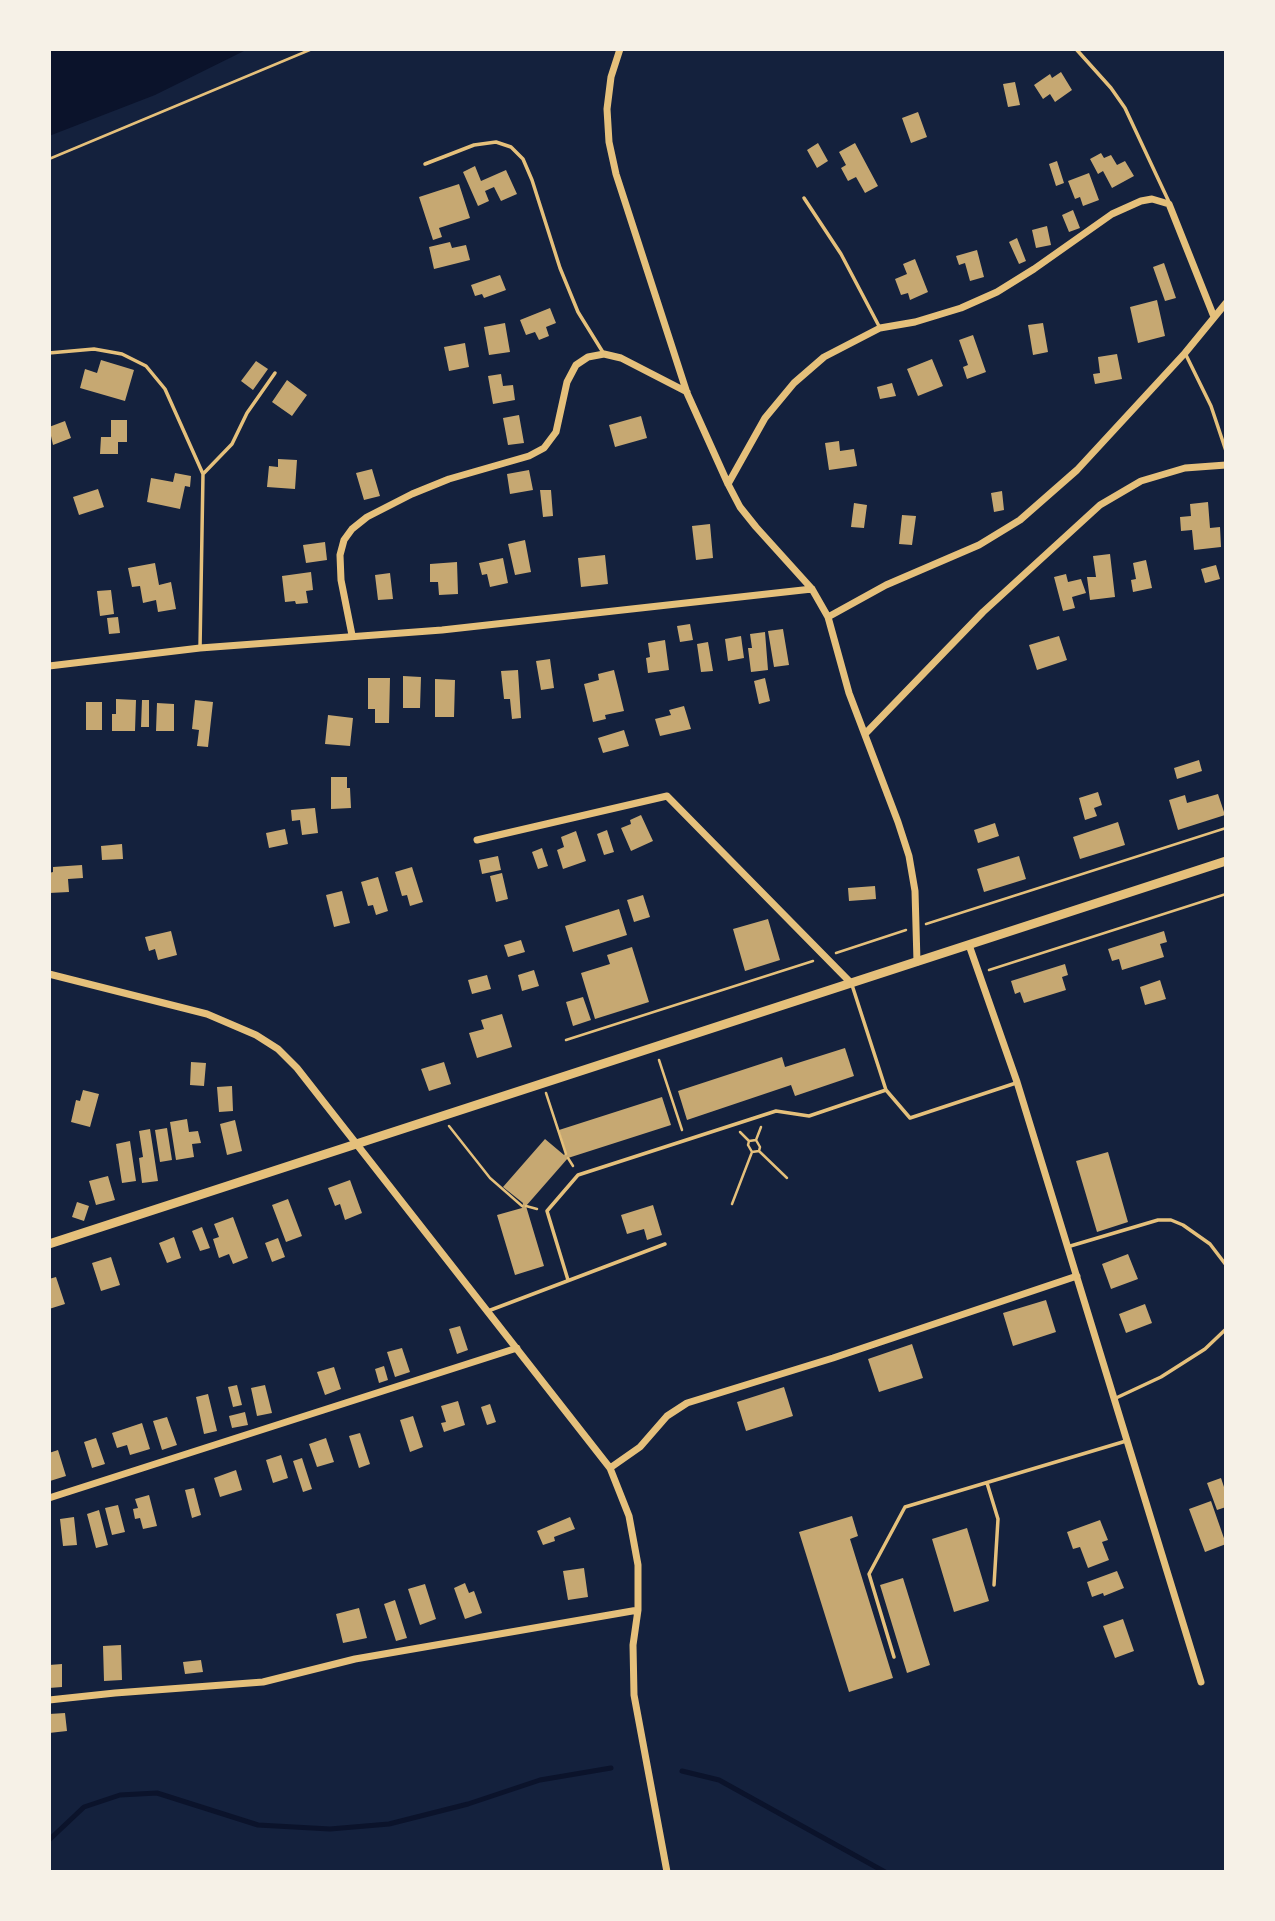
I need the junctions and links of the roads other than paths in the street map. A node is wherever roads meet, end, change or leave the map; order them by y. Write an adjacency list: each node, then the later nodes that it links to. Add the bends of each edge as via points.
1 (620, 49): 13 (street, via 607,109 612,158)
2 (1076, 49): 5 (lane, via 1125,108)
3 (425, 164): 11 (lane, via 474,145 496,142 523,159 578,312)
4 (804, 198): 8 (lane, via 841,254)
5 (1170, 204): 7 (street); 8 (street, via 1152,199 1128,206 997,292 961,308)
6 (1226, 303): 7 (street)
7 (1214, 317): 10 (street)
8 (880, 328): 17 (street, via 824,357 794,383 765,418)
9 (49, 353): 16 (lane, via 94,349 122,354 146,366 165,389)
10 (1185, 353): 14 (lane, via 1211,406); 19 (street, via 1077,470 1020,520 979,545 886,585)
11 (604, 354): 13 (street, via 621,358); 20 (street, via 576,365 556,432 544,448 412,494 352,529 340,555)
12 (275, 373): 16 (lane, via 232,444)
13 (687, 393): 17 (street)
14 (1226, 451)
15 (1226, 464): 23 (street, via 1185,468 1141,481 1100,505 983,612)
16 (203, 474): 21 (lane)
17 (728, 484): 18 (street, via 756,527)
18 (812, 589): 19 (street); 20 (street, via 442,630)
19 (828, 617): 23 (street)
20 (352, 635): 21 (street)
21 (200, 648): 22 (street)
22 (49, 666)
23 (865, 734): 27 (street, via 909,856 918,927)
24 (477, 840): 29 (street, via 667,796)
25 (1226, 861): 26 (street)
26 (969, 945): 27 (street); 30 (street)
27 (917, 962): 29 (street)
28 (49, 974): 32 (street, via 207,1014 256,1035 297,1068)
29 (851, 983): 31 (lane); 32 (street)
30 (1017, 1082): 31 (lane, via 910,1118); 35 (street)
31 (886, 1090): 38 (lane, via 809,1116 776,1111 578,1175 547,1211)
32 (357, 1144): 33 (street); 39 (street)
33 (49, 1244)
34 (665, 1244): 38 (lane)
35 (1067, 1247): 36 (lane, via 1171,1220 1210,1244); 37 (street)
36 (1226, 1265)
37 (1077, 1276): 42 (street); 44 (street, via 687,1403)
38 (568, 1280): 39 (lane)
39 (488, 1311): 41 (street)
40 (1226, 1329): 42 (lane, via 1205,1349 1161,1377)
41 (517, 1348): 44 (street); 46 (street)
42 (1114, 1398): 43 (street)
43 (1127, 1440): 45 (lane); 50 (street)
44 (610, 1468): 48 (street, via 629,1516 638,1565)
45 (987, 1482): 47 (lane, via 998,1519); 49 (lane, via 905,1507 869,1574)
46 (49, 1498)
47 (994, 1585)
48 (638, 1610): 51 (street, via 355,1659 263,1682); 52 (street, via 634,1695)
49 (894, 1657)
50 (1201, 1682)
51 (49, 1700)
52 (667, 1872)

